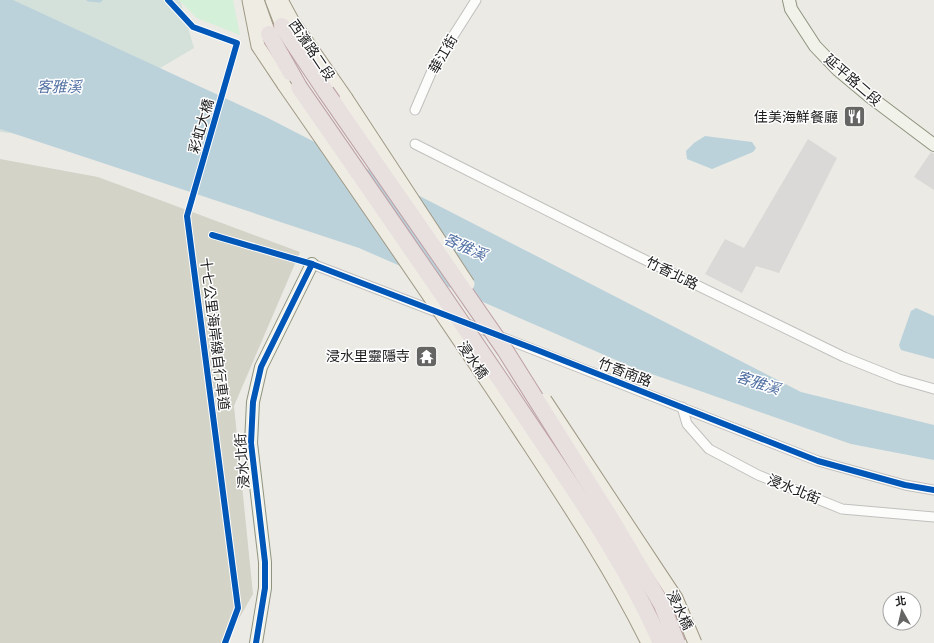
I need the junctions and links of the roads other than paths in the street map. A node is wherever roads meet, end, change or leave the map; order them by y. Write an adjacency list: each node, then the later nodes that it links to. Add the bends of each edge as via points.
1 (249, 0): 8 (main road, via 258,46)
2 (257, 0): 7 (main road, 西濱路二段)
3 (272, 0): 7 (main road, 西濱路二段)
4 (281, 0): 9 (main road, 西濱路二段, via 293,22)
5 (476, 0): 10 (street, 華江街, via 434,66)
6 (789, 0): 12 (street, 延平路二段, via 815,46 838,70)
7 (276, 30): 8 (highway); 21 (highway, 浸水橋, bridge, via 326,92 505,350 614,522 662,605)
8 (291, 86): 19 (main road, 浸水橋, bridge, via 567,503); 20 (highway, 浸水橋, bridge, via 479,348 602,530 648,611)
9 (346, 98): 22 (main road, 浸水橋, bridge, via 676,598)
10 (415, 110)
11 (415, 144): 14 (street, 竹香北路, via 844,357 899,379)
12 (934, 145)
13 (312, 264): 15 (street, 竹香南路); 18 (street, 浸水北街, via 261,367 253,402 251,442 265,588)
14 (934, 389)
15 (682, 407): 16 (street, 竹香南路, via 818,461 905,485); 17 (street, 浸水北街, via 687,424 709,449 758,475 842,509)
16 (934, 490)
17 (934, 518)
18 (256, 643)
19 (648, 643)
20 (661, 643)
21 (677, 643)
22 (695, 643)

